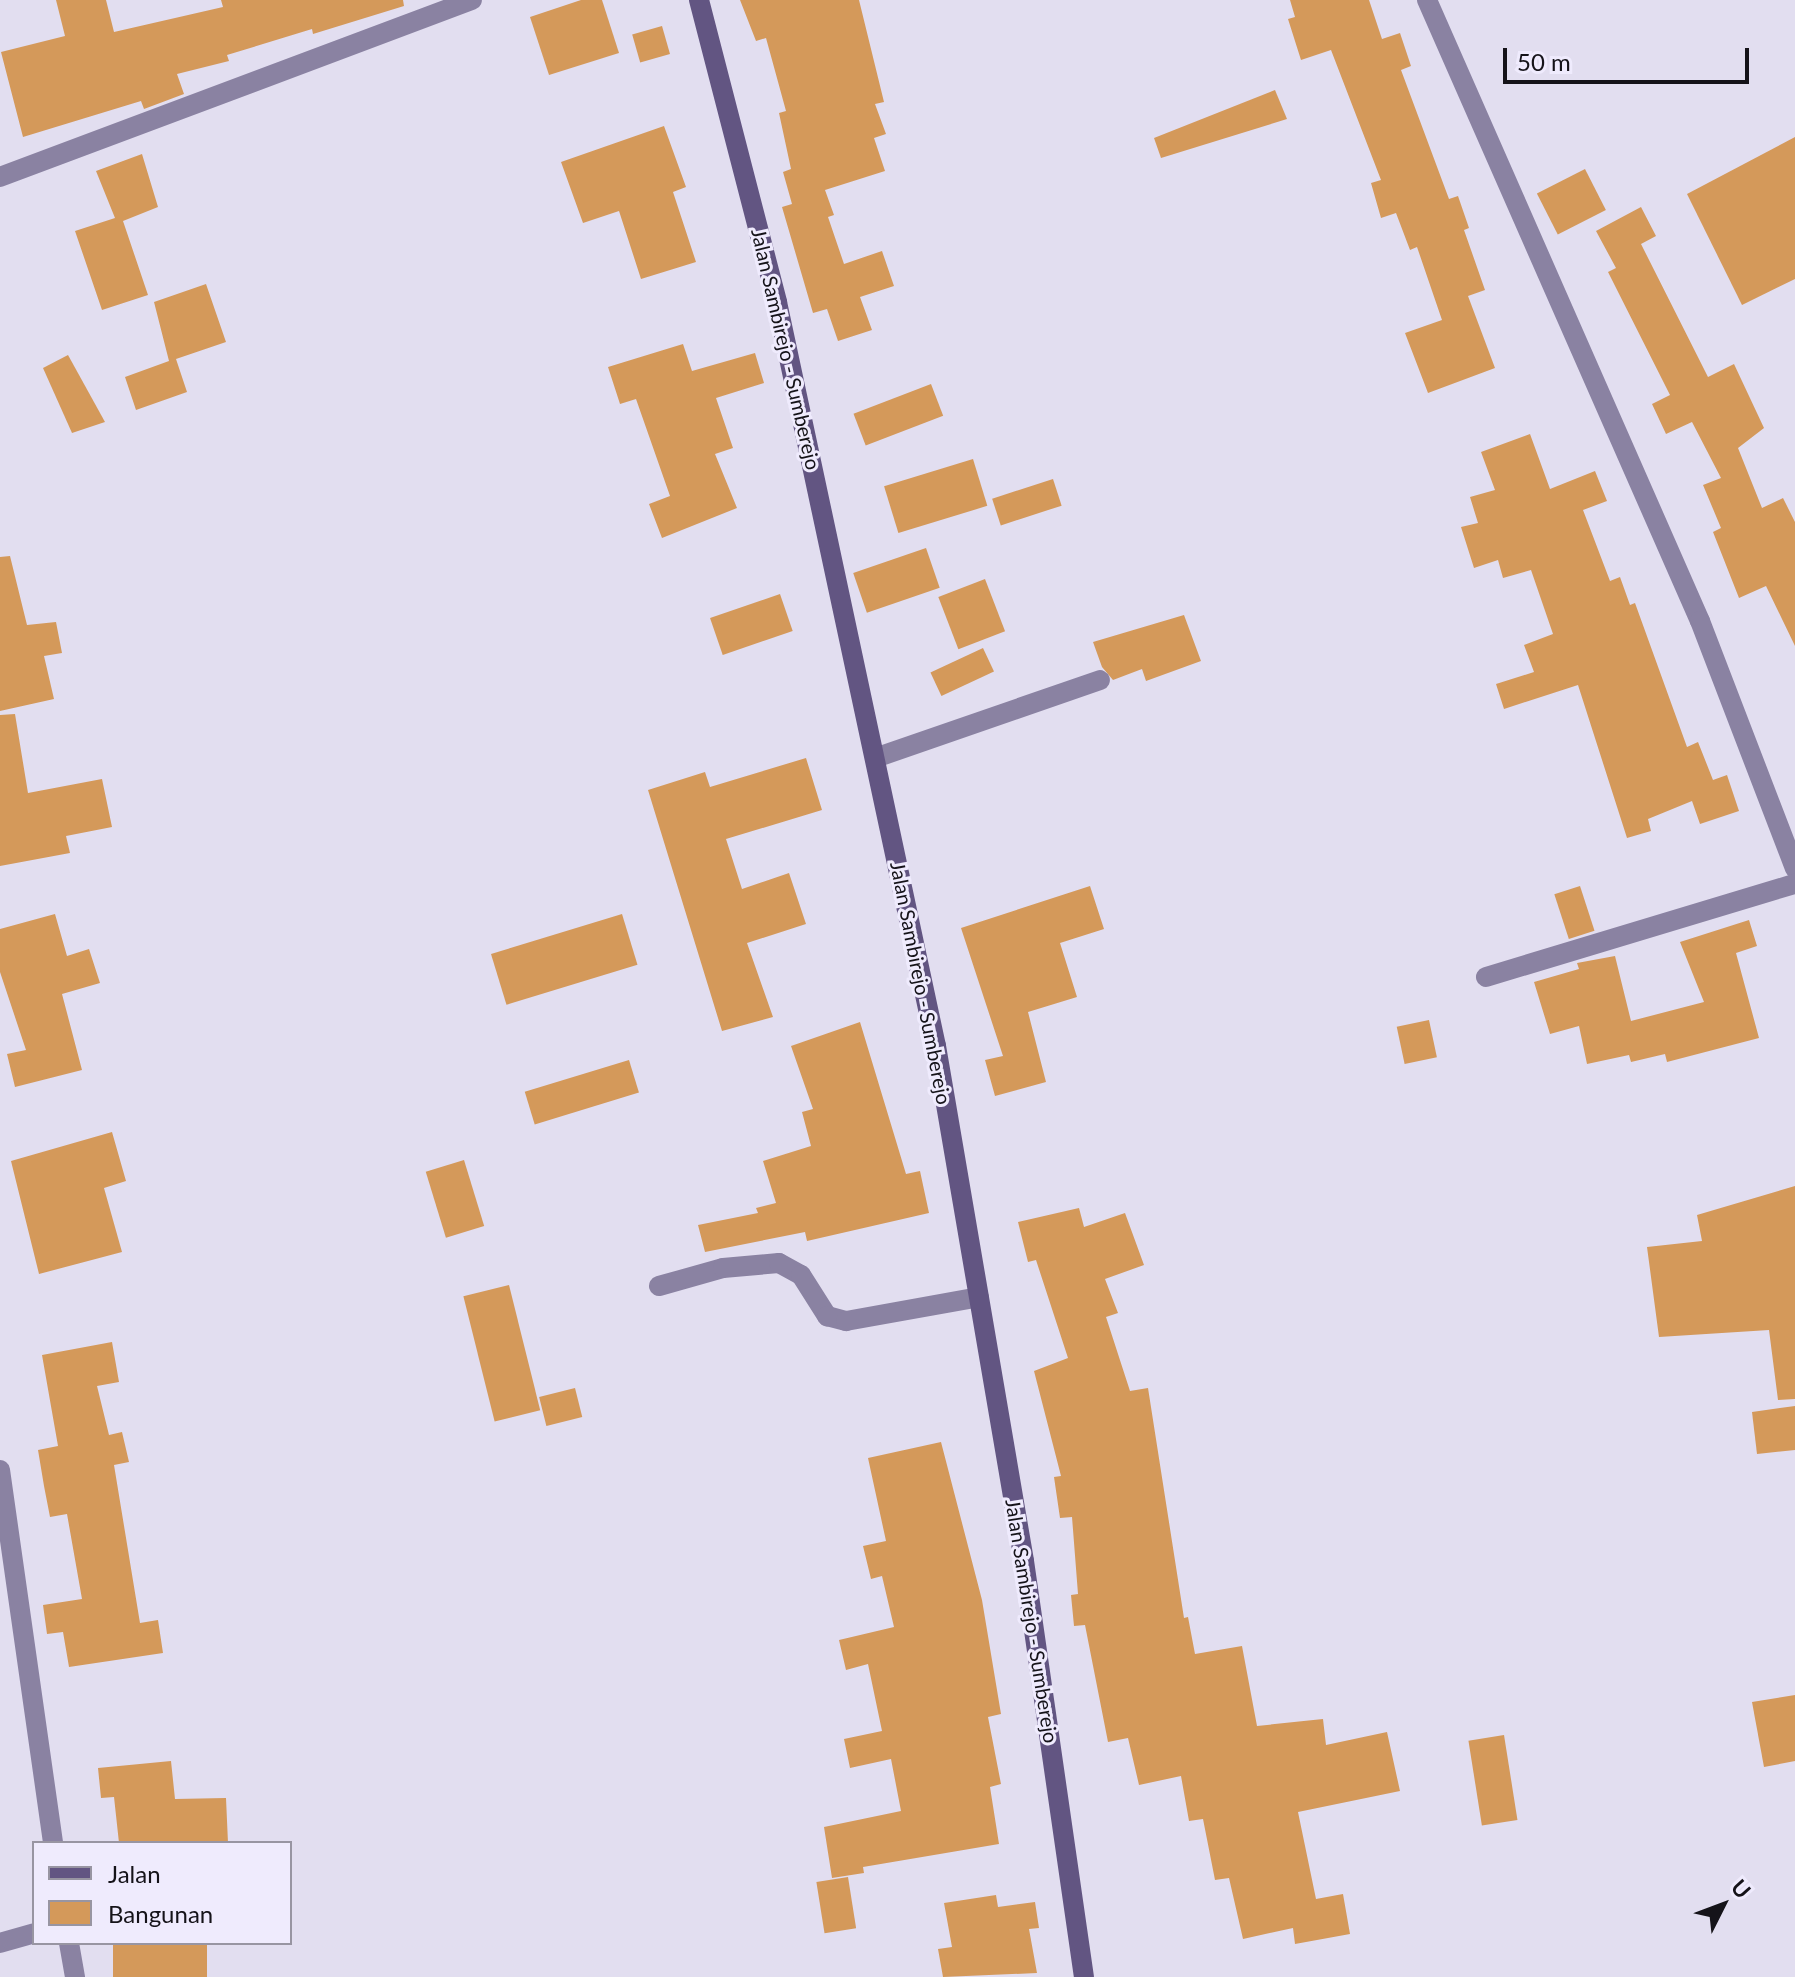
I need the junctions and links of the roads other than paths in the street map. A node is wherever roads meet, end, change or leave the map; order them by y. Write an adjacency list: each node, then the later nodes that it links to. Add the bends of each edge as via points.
1 (472, 0): 4 (street)
2 (699, 0): 6 (main road, Jalan Sambirejo - Sumberejo, via 777,302)
3 (1427, 0): 7 (street, via 1700,621)
4 (0, 177)
5 (1100, 680): 6 (street)
6 (875, 758): 11 (main road, Jalan Sambirejo - Sumberejo, via 936,1046)
7 (1795, 868)
8 (1795, 884): 9 (street)
9 (1486, 977)
10 (659, 1286): 11 (street, via 723,1268 779,1263 801,1275 827,1316 846,1321)
11 (979, 1297): 18 (main road, Jalan Sambirejo - Sumberejo, via 1024,1561)
12 (0, 1470): 13 (street)
13 (53, 1841)
14 (32, 1934): 15 (street)
15 (0, 1943)
16 (69, 1945): 17 (street)
17 (75, 1977)
18 (1084, 1977)

